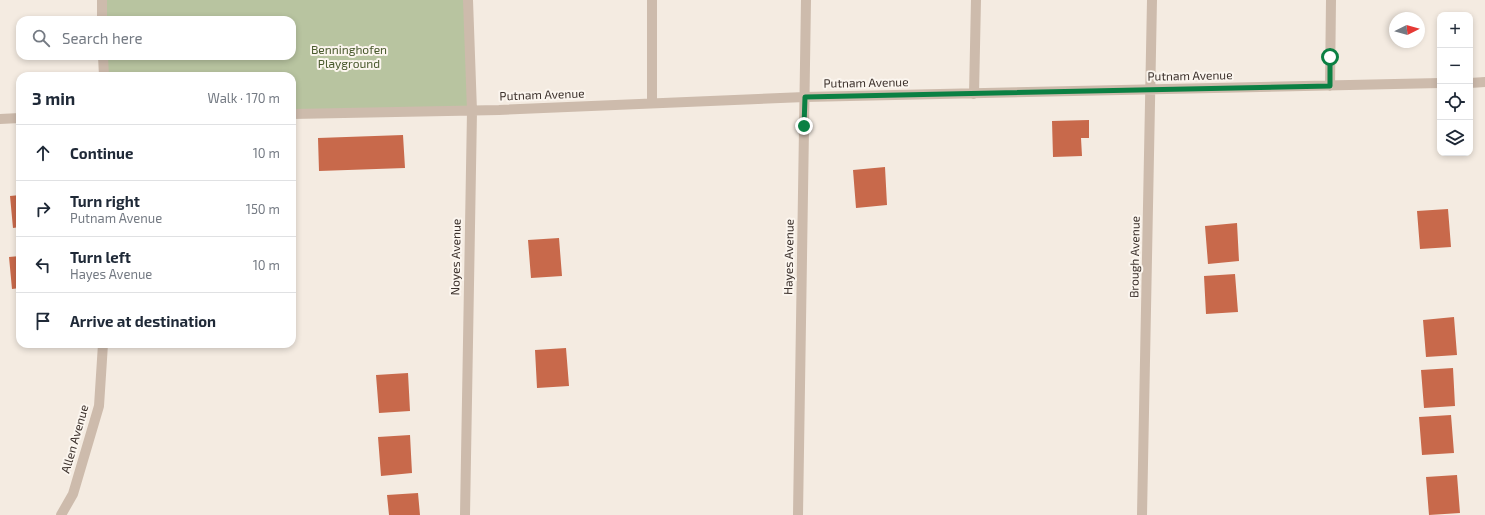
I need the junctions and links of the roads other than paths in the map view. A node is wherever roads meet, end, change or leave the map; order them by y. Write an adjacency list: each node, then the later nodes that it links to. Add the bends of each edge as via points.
1 (102, 0): 8 (street)
2 (468, 0): 19 (street, Noyes Avenue)
3 (652, 0): 18 (street)
4 (806, 0): 17 (street, Hayes Avenue)
5 (976, 0): 16 (street)
6 (1152, 0): 15 (street, Brough Avenue)
7 (1331, 0): 14 (street)
8 (102, 16)
9 (103, 60): 10 (street)
10 (104, 72)
11 (1473, 82): 12 (street)
12 (1485, 82)
13 (1437, 83): 14 (street, Putnam Avenue)
14 (1330, 86): 15 (street, Putnam Avenue)
15 (1151, 90): 16 (street, Putnam Avenue); 27 (street, Brough Avenue)
16 (974, 94): 17 (street, Putnam Avenue)
17 (805, 97): 18 (street, Putnam Avenue); 26 (street, Hayes Avenue)
18 (652, 103): 19 (street, Putnam Avenue)
19 (472, 111): 20 (street, Putnam Avenue); 25 (street, Noyes Avenue)
20 (296, 114)
21 (16, 118): 22 (street)
22 (0, 119)
23 (103, 348): 24 (street, Allen Avenue, via 99,406 73,494)
24 (62, 515)
25 (465, 515)
26 (798, 515)
27 (1142, 515)

